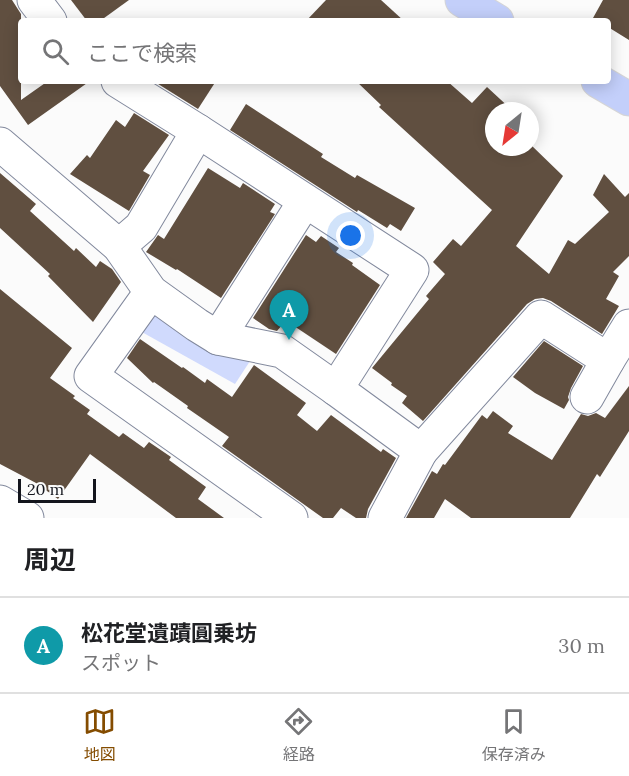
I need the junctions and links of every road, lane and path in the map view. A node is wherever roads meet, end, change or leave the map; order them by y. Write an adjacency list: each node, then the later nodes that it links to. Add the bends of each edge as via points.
1 (34, 0): 3 (street)
2 (462, 0): 4 (main road)
3 (48, 18)
4 (492, 18)
5 (123, 84): 8 (street)
6 (603, 84): 7 (main road)
7 (629, 99)
8 (198, 131): 10 (street); 11 (street, via 141,226)
9 (0, 144): 11 (street)
10 (305, 201): 14 (street); 16 (street, via 412,270)
11 (119, 246): 12 (street)
12 (151, 292): 14 (street); 21 (street, via 91,376)
13 (629, 326): 15 (street)
14 (218, 338): 16 (street, via 282,351)
15 (608, 360): 17 (street); 18 (street, via 541,317)
16 (336, 389): 18 (street)
17 (587, 397)
18 (422, 451): 22 (street)
19 (0, 502): 20 (street)
20 (27, 518)
21 (291, 518)
22 (385, 518)

